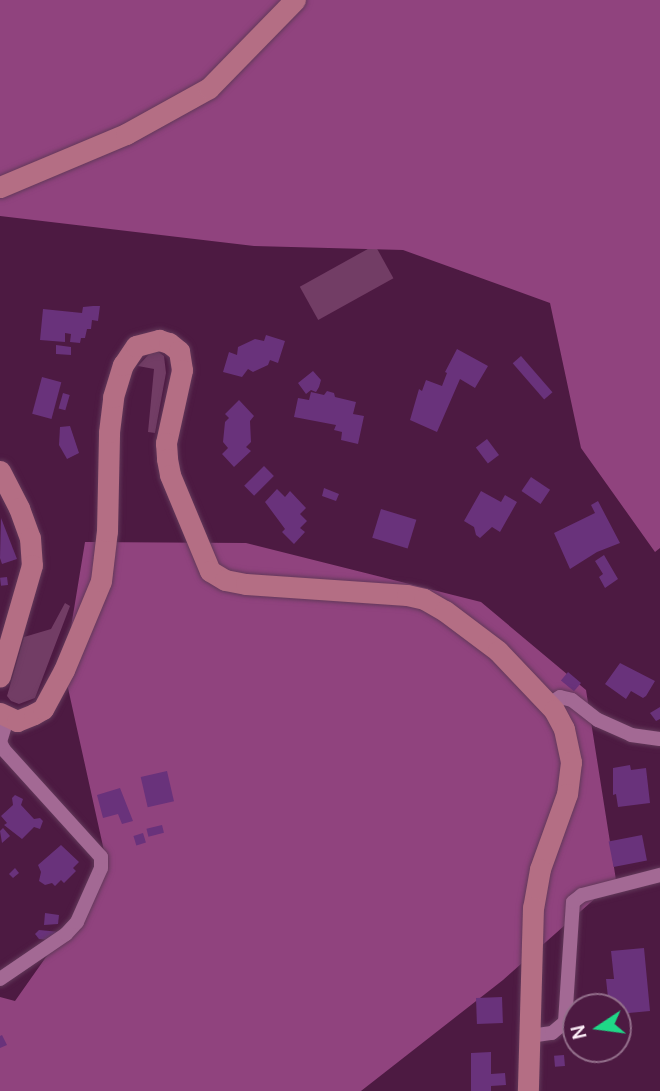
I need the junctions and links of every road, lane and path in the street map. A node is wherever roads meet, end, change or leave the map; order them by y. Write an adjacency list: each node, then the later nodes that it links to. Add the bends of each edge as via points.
1 (295, 0): 2 (main road, via 209,88 126,134)
2 (0, 187)
3 (0, 471): 4 (main road, via 30,538 33,565)
4 (0, 676)
5 (549, 704): 6 (main road, via 498,651 424,600 246,584 210,571 170,475 166,443 182,370 178,351 159,340 136,346 129,354 113,397 101,581 43,709 24,720); 7 (street, via 560,697 572,700 598,720 631,734); 10 (main road, via 564,729 571,762 533,907)
6 (4, 716): 9 (street, via 0,742 4,750 101,857 101,868 77,922)
7 (660, 739)
8 (660, 876): 10 (street, via 582,895 573,902 565,1022 552,1033)
9 (0, 979)
10 (530, 1037): 11 (main road)
11 (528, 1091)

